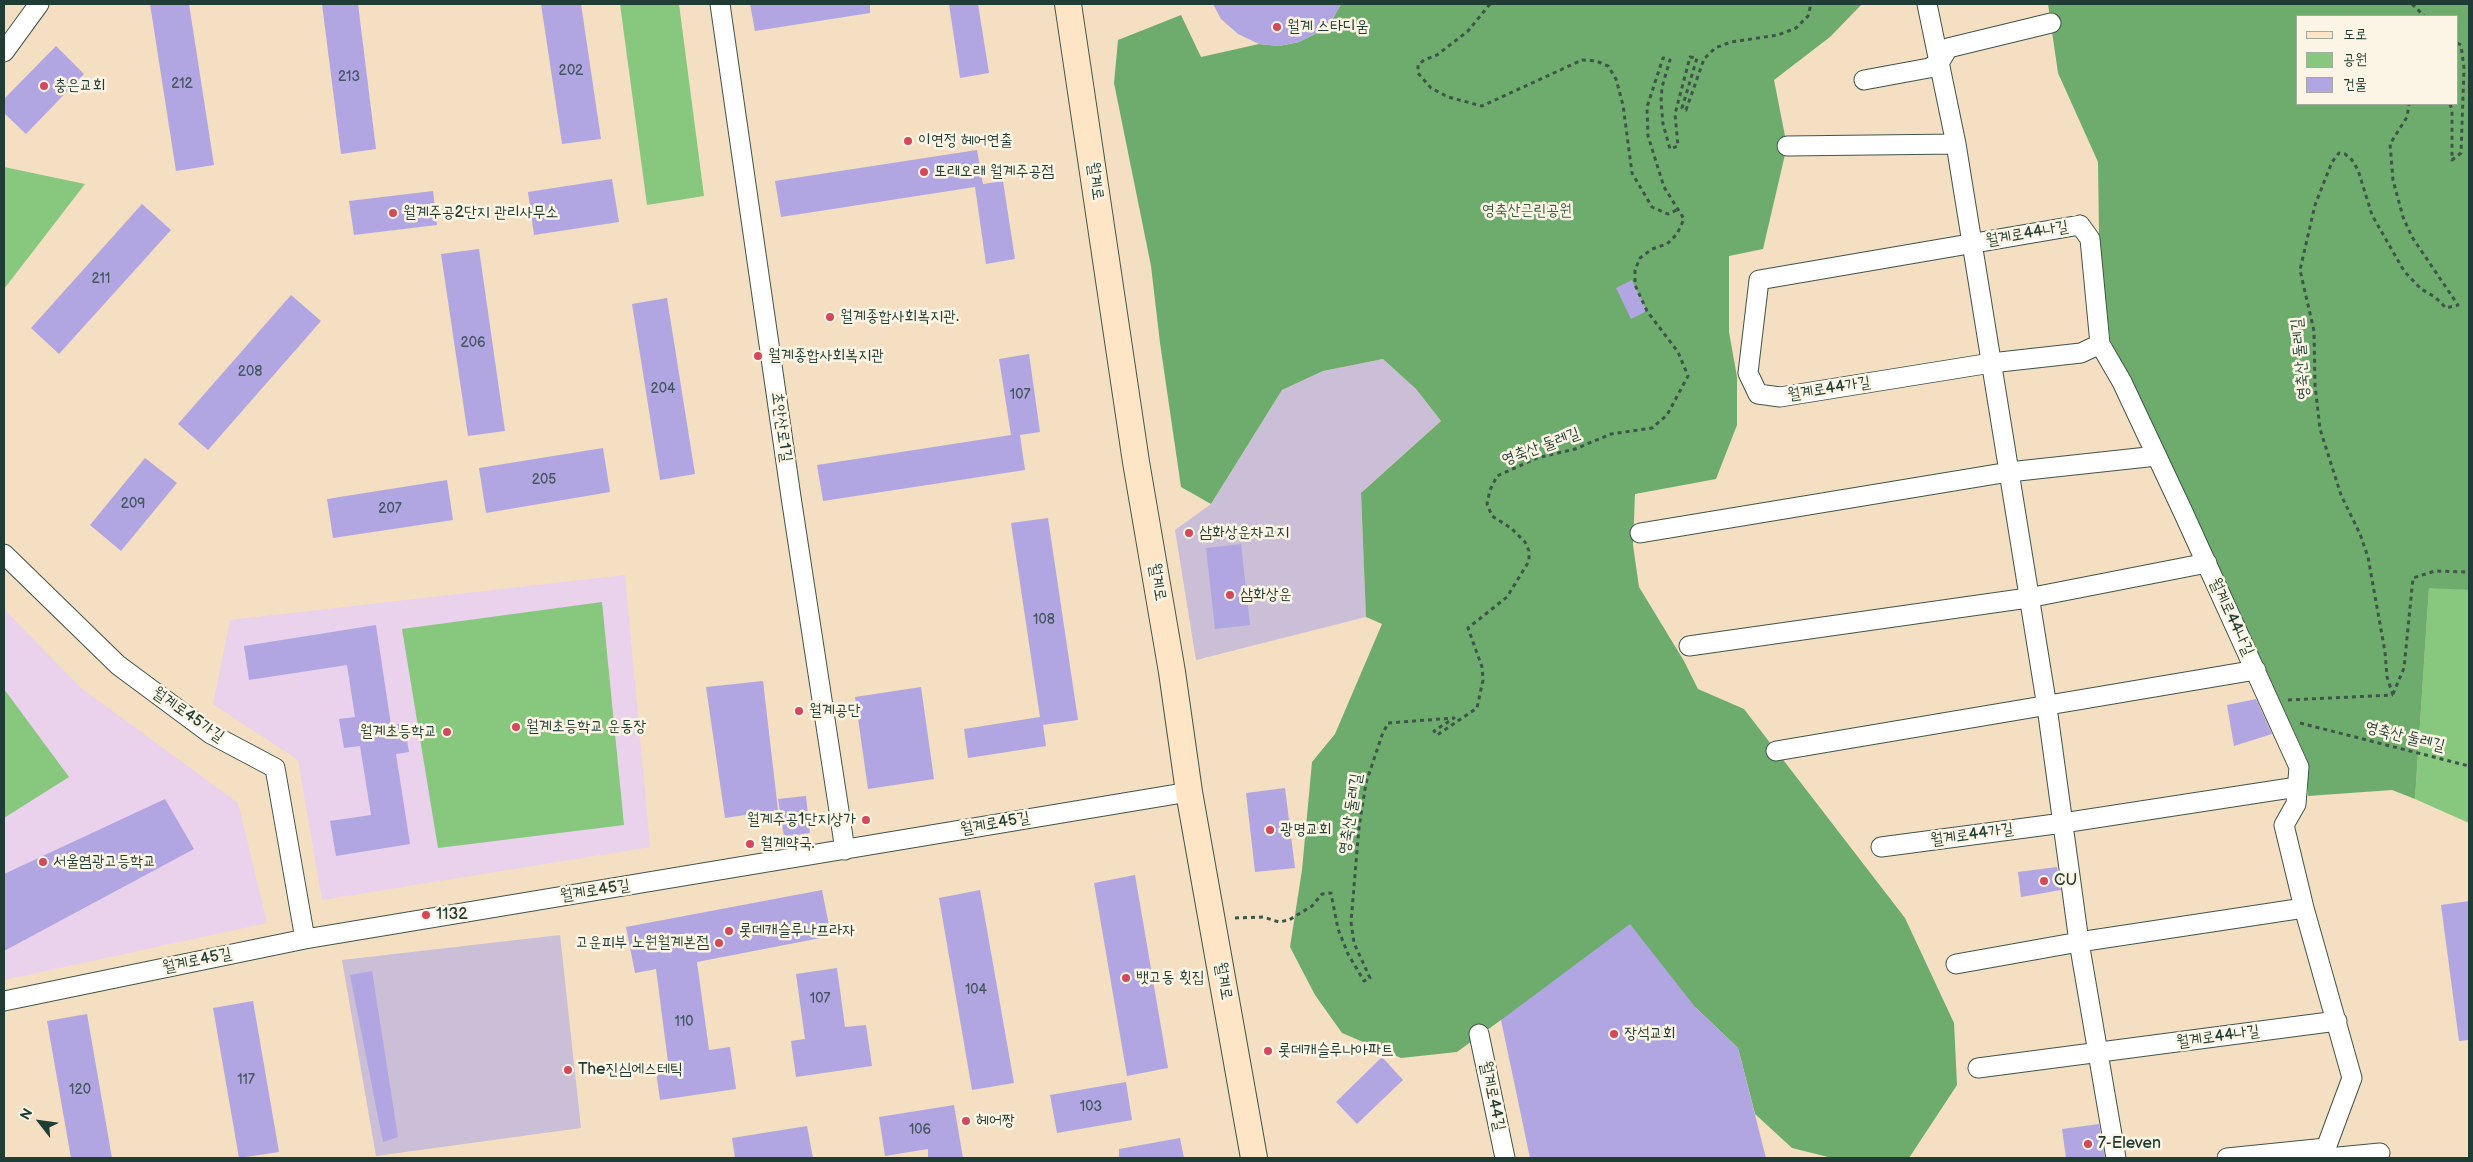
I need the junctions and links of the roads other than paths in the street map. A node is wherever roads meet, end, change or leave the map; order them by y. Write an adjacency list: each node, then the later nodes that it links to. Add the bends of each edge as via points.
1 (39, 4): 6 (street)
2 (720, 4): 28 (street, 초안산로1길)
3 (1068, 4): 25 (main road, 월계로)
4 (1927, 4): 7 (street)
5 (2051, 23): 7 (street, via 1948,48)
6 (4, 52)
7 (1939, 63): 8 (street, via 1929,68); 9 (street)
8 (1864, 80)
9 (1956, 144): 10 (street); 11 (street)
10 (1787, 146)
11 (1972, 243): 12 (street, 월계로44나길, via 2080,225 2090,239); 13 (street); 13 (street, 월계로44가길, via 1759,280 1748,373 1758,394 1780,397)
12 (2100, 344): 13 (street, via 2081,353); 14 (street, 월계로44나길)
13 (1991, 363): 15 (street)
14 (2157, 456): 15 (street); 18 (street, 월계로44나길)
15 (2009, 472): 16 (street); 19 (street)
16 (1640, 534)
17 (4, 554): 30 (street, 월계로45가길, via 118,665 211,734 276,768)
18 (2207, 563): 19 (street, 월계로44나길); 21 (street, 월계로44나길)
19 (2028, 598): 20 (street); 22 (street)
20 (1689, 646)
21 (2256, 670): 22 (street, 월계로44나길); 24 (street, 월계로44나길, via 2299,767)
22 (2047, 707): 23 (street); 26 (street)
23 (1776, 751)
24 (2297, 787): 26 (street); 29 (street, 월계로44나길, via 2296,804 2284,826)
25 (1189, 792): 28 (street, 월계로45길); 40 (main road, 월계로)
26 (2063, 823): 27 (street, 월계로44가길); 31 (street)
27 (1881, 847)
28 (845, 850): 30 (street, 월계로45길)
29 (2304, 908): 31 (street); 34 (street, 월계로44나길)
30 (305, 939): 33 (street, 월계로45길)
31 (2079, 942): 32 (street); 36 (street)
32 (1956, 964)
33 (4, 1001)
34 (2337, 1021): 36 (street, 월계로44나길); 39 (street, 월계로44나길, via 2352,1078)
35 (1479, 1034): 41 (street, 월계로44길)
36 (2098, 1054): 37 (street); 42 (street)
37 (1978, 1068)
38 (2380, 1153): 39 (street)
39 (2327, 1155): 43 (street)
40 (1254, 1158)
41 (1505, 1158)
42 (2116, 1158)
43 (2227, 1158)

